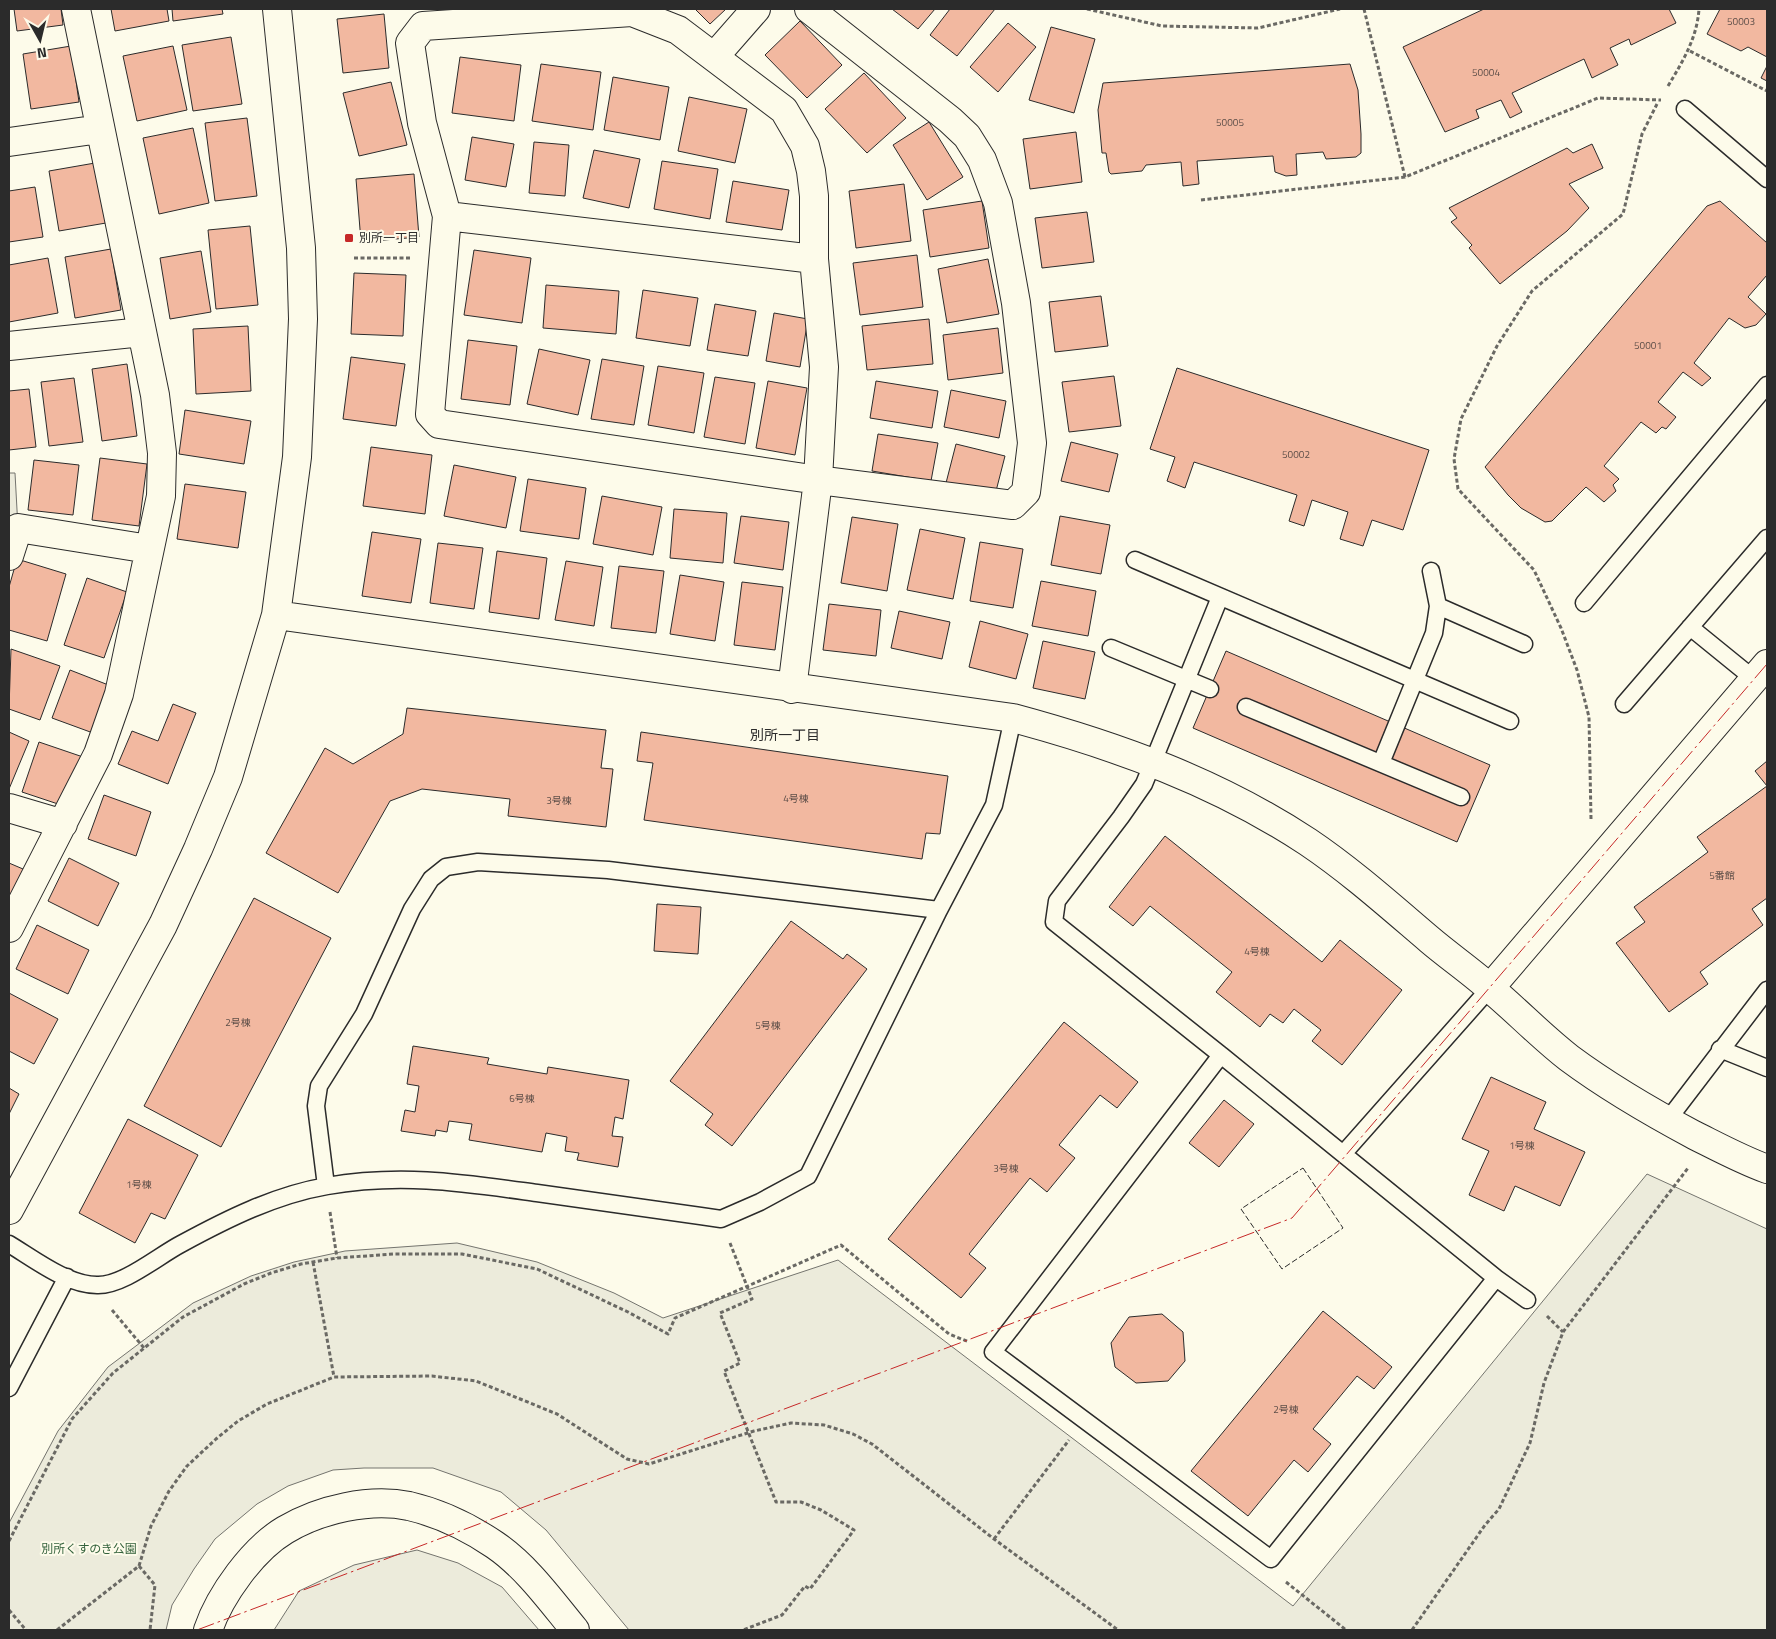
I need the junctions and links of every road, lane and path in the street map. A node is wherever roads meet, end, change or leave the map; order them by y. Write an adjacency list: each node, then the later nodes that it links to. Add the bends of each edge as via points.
1 (76, 9): 15 (street)
2 (277, 9): 36 (street, via 302,248 303,320 297,457)
3 (756, 9): 11 (street)
4 (809, 9): 27 (street, via 950,120 967,136 982,160 1000,213 1016,303 1032,443 1026,492 1013,506)
5 (1087, 9): 6 (path, via 1162,26 1258,28)
6 (1340, 9)
7 (1364, 9): 17 (path)
8 (1699, 9): 10 (path)
9 (632, 10): 11 (street, via 678,30); 20 (street, via 422,26 410,43 422,123)
10 (1690, 51): 12 (path); 13 (path)
11 (714, 57): 23 (street, via 784,110 805,146 814,196)
12 (1767, 91)
13 (1660, 100): 17 (path, via 1598,98); 54 (path, via 1642,134 1623,214 1532,291 1497,346 1461,419 1454,459 1458,490 1534,570 1570,654 1589,717)
14 (1685, 109): 18 (lane)
15 (100, 129): 16 (street); 24 (street)
16 (9, 142)
17 (1404, 177): 19 (path)
18 (1767, 180)
19 (1201, 200)
20 (447, 216): 21 (street); 23 (street)
21 (444, 257): 22 (path); 27 (street, via 430,414 439,424)
22 (354, 258)
23 (814, 258): 27 (street, via 824,367)
24 (142, 332): 25 (street); 29 (street, via 155,395 162,453 161,496)
25 (9, 346)
26 (1767, 385): 34 (lane)
27 (818, 480): 43 (street)
28 (1767, 538): 37 (lane)
29 (149, 549): 30 (street, via 18,528); 53 (street, via 119,694 98,754)
30 (9, 556)
31 (1135, 560): 33 (lane)
32 (1431, 571): 35 (lane)
33 (1220, 597): 41 (lane); 42 (lane)
34 (1584, 603)
35 (1438, 606): 38 (lane); 42 (lane, via 1434,633)
36 (276, 615): 43 (street); 68 (street, via 228,777 198,849 163,925)
37 (1690, 626): 40 (lane); 45 (lane)
38 (1524, 644)
39 (1111, 648): 41 (lane)
40 (1761, 672): 57 (street)
41 (1186, 678): 44 (lane); 49 (lane)
42 (1415, 680): 48 (lane); 50 (lane)
43 (792, 688): 47 (street)
44 (1210, 689)
45 (1624, 704)
46 (1246, 706): 50 (lane)
47 (1013, 718): 49 (street, via 1083,737); 55 (lane, via 994,805)
48 (1510, 721)
49 (1152, 762): 57 (street, via 1253,809 1308,842); 60 (lane, via 1144,784 1057,901 1054,922)
50 (1381, 763): 51 (lane)
51 (1461, 797)
52 (9, 808): 53 (street)
53 (62, 824): 56 (street)
54 (1591, 825)
55 (939, 910): 66 (lane, via 808,1176 760,1202 721,1219 438,1180 379,1179); 66 (lane, via 608,870 478,862 446,867 431,879 412,909 364,1014 319,1086 316,1106)
56 (9, 928)
57 (1490, 988): 62 (street, via 1568,1057); 63 (lane)
58 (1767, 990): 59 (lane)
59 (1720, 1049): 61 (lane); 62 (lane)
60 (1221, 1055): 63 (lane); 74 (lane, via 993,1352 1271,1559)
61 (1767, 1068)
62 (1667, 1121): 65 (street)
63 (1343, 1154): 74 (lane)
64 (1694, 1160): 79 (path)
65 (1767, 1169)
66 (326, 1186): 73 (lane, via 282,1197 242,1213 110,1283 98,1286)
67 (329, 1207): 70 (path)
68 (9, 1210)
69 (9, 1244): 73 (lane)
70 (337, 1258): 71 (path); 75 (path, via 462,1254 537,1269 668,1334 675,1318)
71 (313, 1262): 81 (path, via 271,1273 228,1293 183,1317); 82 (path)
72 (738, 1263): 75 (path)
73 (67, 1277): 83 (lane)
74 (1496, 1278): 76 (lane)
75 (748, 1286): 80 (path, via 841,1246); 84 (path, via 752,1299 720,1313 740,1362 724,1371)
76 (1527, 1300)
77 (108, 1306): 81 (path)
78 (1548, 1317): 79 (path)
79 (1563, 1332): 99 (path, via 1544,1383 1530,1443 1499,1509)
80 (949, 1334)
81 (144, 1348): 87 (path, via 113,1373 72,1419)
82 (334, 1377): 84 (path, via 432,1376 476,1381 557,1414 627,1459 649,1464); 88 (path, via 267,1404 238,1421 187,1466 169,1491 151,1526)
83 (9, 1388)
84 (747, 1433): 86 (path, via 790,1423 824,1425 853,1434 872,1444); 96 (path, via 776,1502 801,1502 854,1530 810,1589 804,1586 782,1615)
85 (1071, 1437): 86 (path)
86 (994, 1539): 97 (path)
87 (9, 1541)
88 (139, 1566): 92 (path); 93 (path, via 155,1585)
89 (1283, 1579): 98 (path)
90 (9, 1610): 91 (path)
91 (26, 1630)
92 (57, 1630)
93 (150, 1630)
94 (208, 1630): 95 (street, via 240,1573 285,1529 330,1512 388,1504 410,1506 445,1517 497,1546 537,1584)
95 (575, 1630)
96 (743, 1630)
97 (1118, 1630)
98 (1346, 1630)
99 (1412, 1630)

